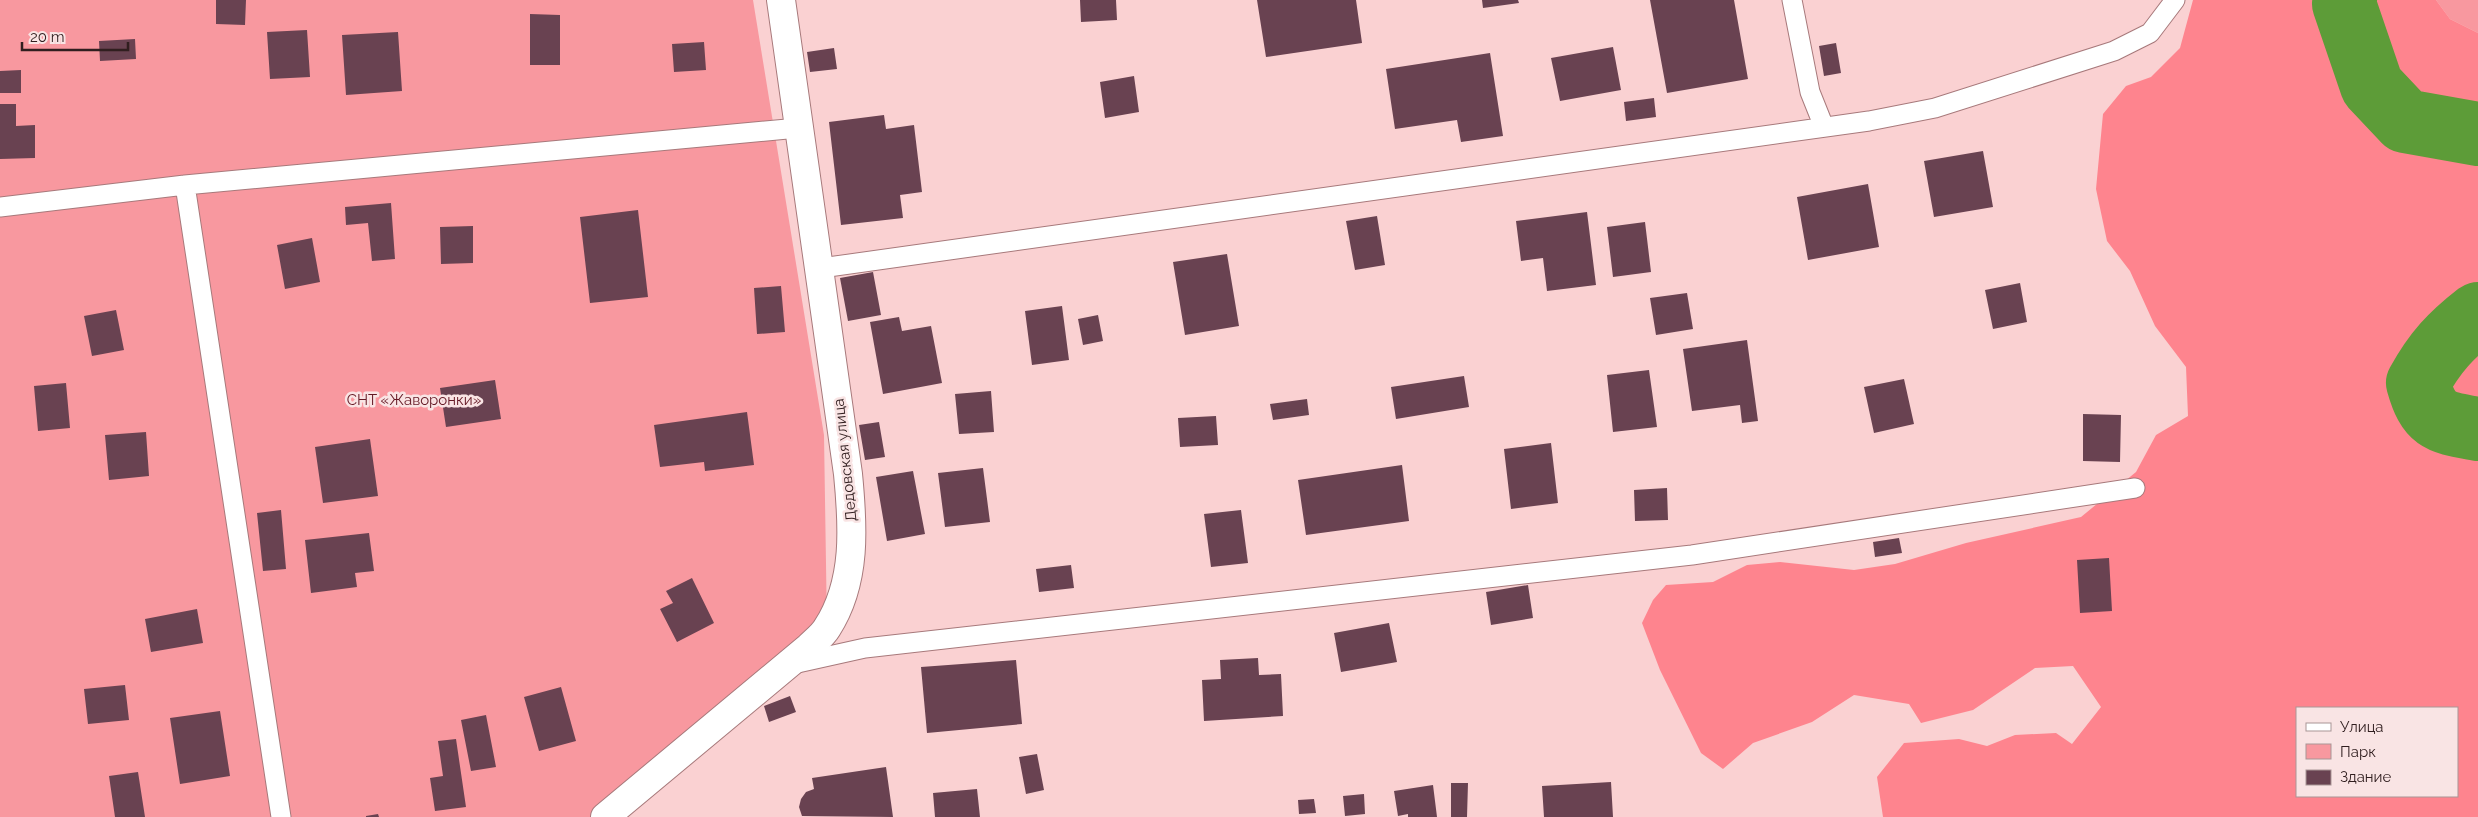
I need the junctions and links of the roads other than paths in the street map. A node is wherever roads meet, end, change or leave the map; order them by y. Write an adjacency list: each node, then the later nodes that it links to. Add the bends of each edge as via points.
1 (781, 0): 5 (street, Дедовская улица)
2 (1792, 0): 4 (lane, via 1810,92)
3 (2175, 0): 4 (lane, via 2150,33 2114,51 1935,108)
4 (1824, 127): 8 (lane)
5 (798, 128): 6 (lane); 8 (street, Дедовская улица)
6 (185, 185): 7 (lane); 11 (lane)
7 (0, 207)
8 (821, 268): 10 (street, Дедовская улица, via 853,519 851,560 842,598 827,628)
9 (2134, 488): 10 (lane, via 1692,554 865,648)
10 (790, 664): 12 (street, Дедовская улица)
11 (281, 817)
12 (605, 817)

